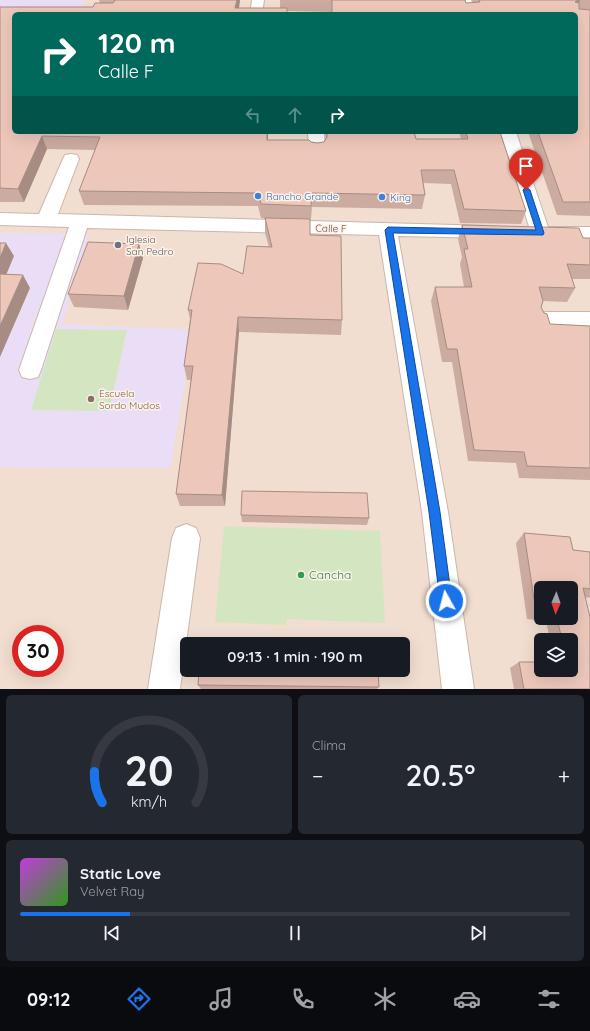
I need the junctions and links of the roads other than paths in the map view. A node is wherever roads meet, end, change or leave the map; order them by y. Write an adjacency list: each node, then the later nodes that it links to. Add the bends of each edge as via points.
1 (258, 0): 3 (street)
2 (465, 0): 4 (street)
3 (256, 12)
4 (469, 12)
5 (316, 134): 7 (street)
6 (508, 134): 13 (street)
7 (317, 150)
8 (71, 159): 10 (street)
9 (0, 219): 10 (street, Calle F)
10 (46, 220): 11 (street, Calle F)
11 (80, 220): 12 (street, Calle F); 17 (street)
12 (388, 230): 13 (street, Calle F); 20 (street, via 435,512)
13 (525, 233): 14 (street, Calle F)
14 (590, 234)
15 (546, 320): 16 (street)
16 (590, 320)
17 (30, 370)
18 (186, 538): 19 (street)
19 (164, 689)
20 (458, 689)

